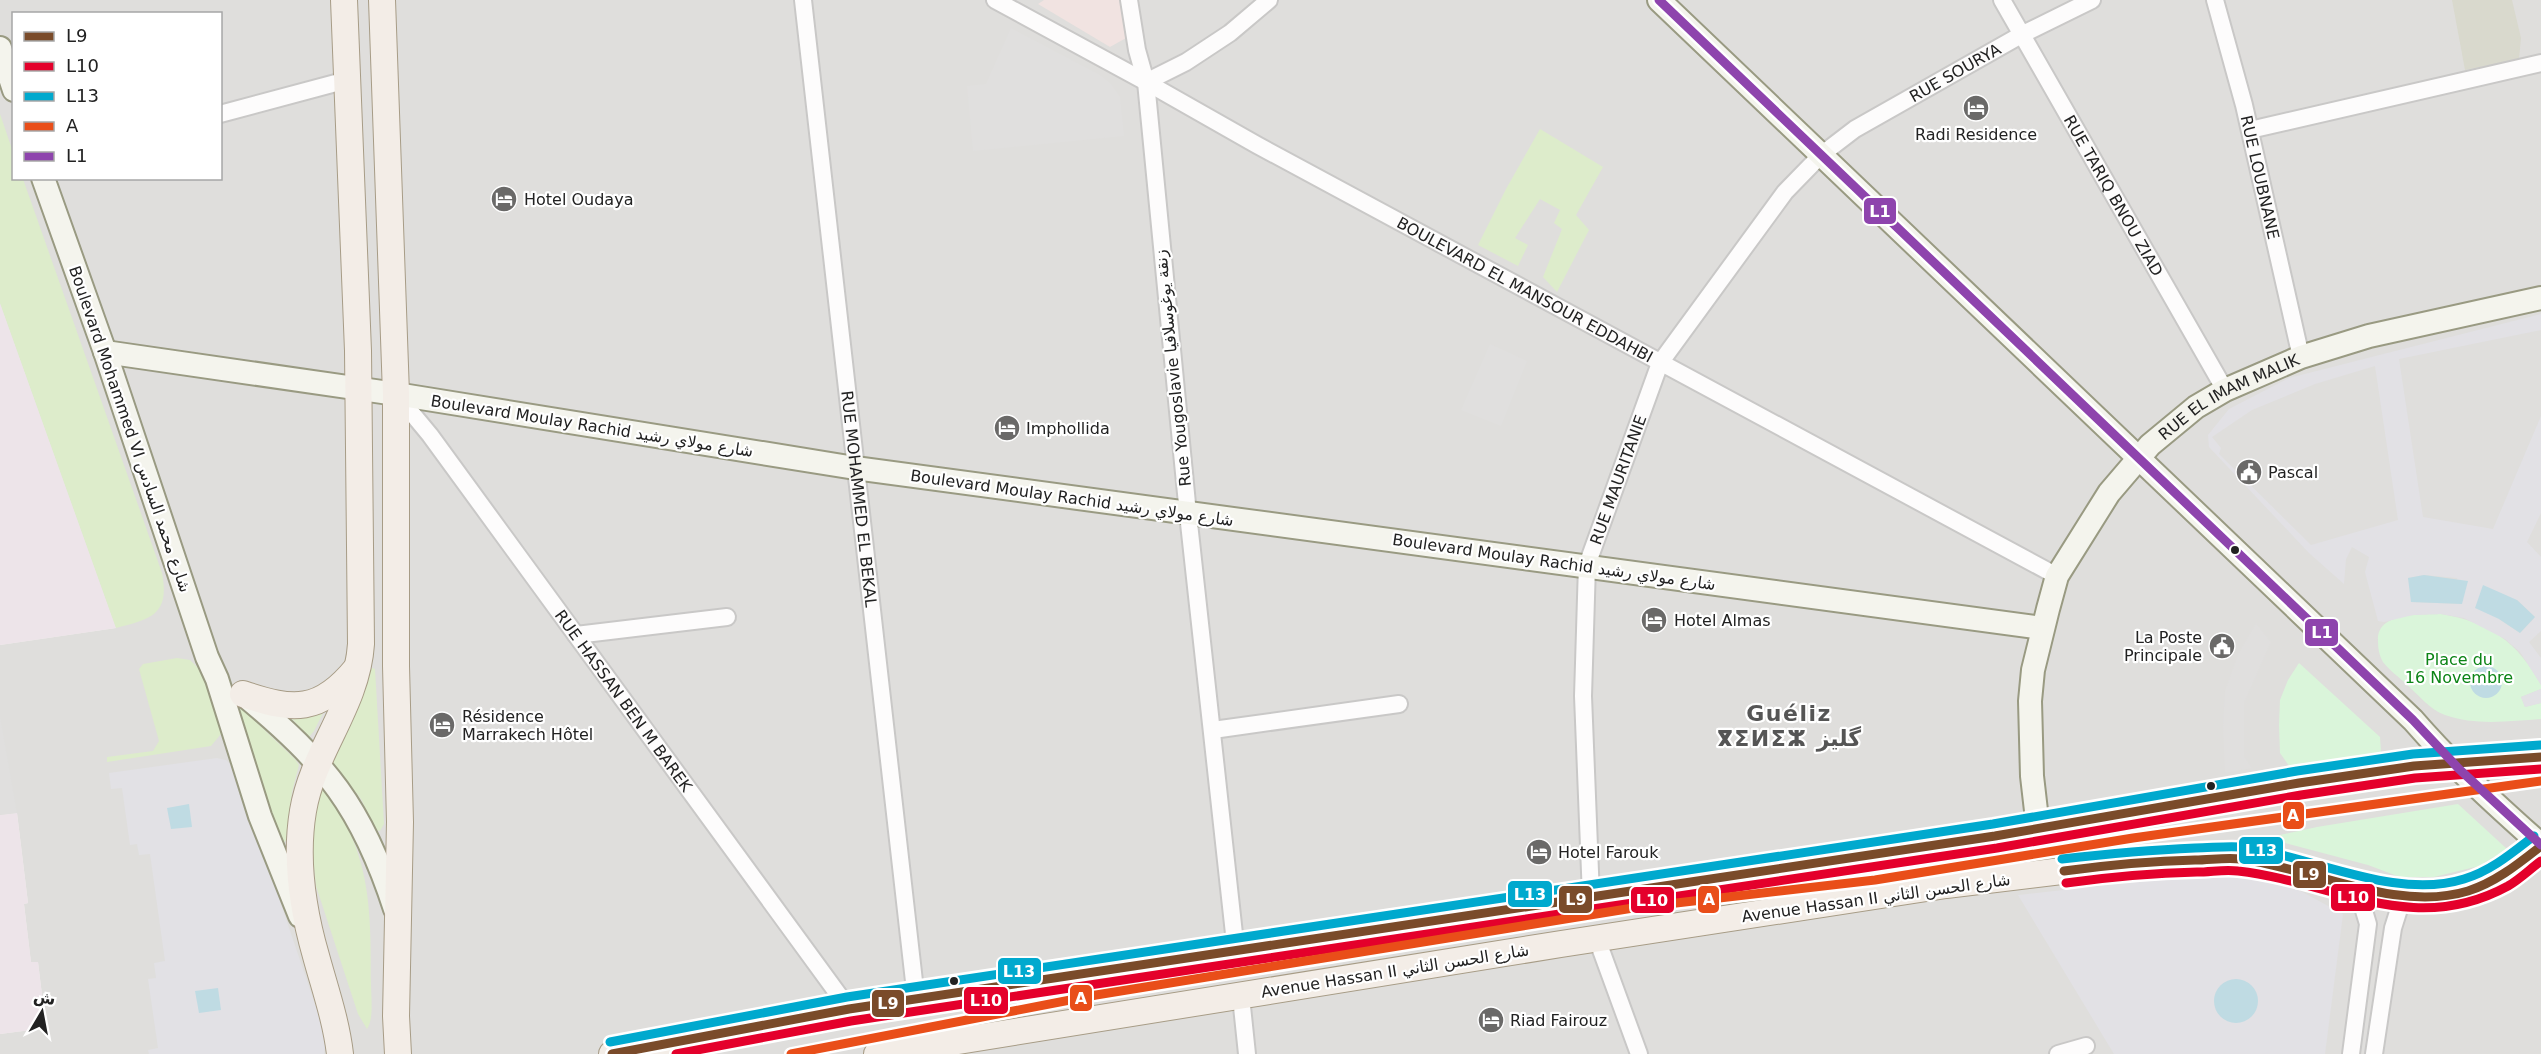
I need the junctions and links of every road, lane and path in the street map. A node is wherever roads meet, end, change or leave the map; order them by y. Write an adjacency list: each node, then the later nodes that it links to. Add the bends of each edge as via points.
1 (344, 0): 14 (main road)
2 (382, 0): 27 (main road)
3 (803, 0): 29 (street, RUE MOHAMMED EL BEKAL)
4 (996, 0): 15 (street, BOULEVARD EL MANSOUR EDDAHBI)
5 (1129, 0): 15 (street, Rue Yougoslavie زنقة يوغوسلافيا)
6 (1269, 0): 15 (street, via 1230,33)
7 (1659, 0): 19 (street)
8 (2002, 0): 11 (street, RUE TARIQ BNOU ZIAD)
9 (2092, 0): 11 (street, RUE SOURYA)
10 (2215, 0): 18 (street, RUE LOUBNANE)
11 (2021, 35): 19 (street, RUE SOURYA, via 1855,129); 26 (street, RUE TARIQ BNOU ZIAD)
12 (0, 48): 16 (street)
13 (2541, 63): 18 (street)
14 (347, 80): 17 (street); 25 (main road)
15 (1146, 82): 24 (street, BOULEVARD EL MANSOUR EDDAHBI); 30 (street, Rue Yougoslavie زنقة يوغوسلافيا)
16 (12, 84)
17 (222, 113)
18 (2250, 130): 23 (street, RUE LOUBNANE)
19 (1821, 155): 24 (street, RUE MAURITANIE, via 1785,192); 28 (street)
20 (44, 180): 22 (street, Boulevard Mohammed VI شارع محمد السادس)
21 (2541, 298): 23 (street, RUE EL IMAM MALIK, via 2369,336)
22 (105, 352): 25 (street, Boulevard Moulay Rachid شارع مولاي رشيد); 37 (street, Boulevard Mohammed VI شارع محمد السادس)
23 (2301, 357): 26 (street, RUE EL IMAM MALIK)
24 (1660, 363): 31 (street, RUE MAURITANIE); 32 (street, BOULEVARD EL MANSOUR EDDAHBI)
25 (359, 389): 27 (street, Boulevard Moulay Rachid شارع مولاي رشيد); 36 (main road)
26 (2225, 390): 28 (street, RUE EL IMAM MALIK, via 2169,427)
27 (396, 394): 29 (street, Boulevard Moulay Rachid شارع مولاي رشيد); 35 (street, RUE HASSAN BEN M BAREK); 49 (main road)
28 (2140, 459): 32 (street, RUE EL IMAM MALIK, via 2117,481); 43 (street, via 2413,720)
29 (855, 468): 30 (street, Boulevard Moulay Rachid شارع مولاي رشيد); 54 (street, RUE MOHAMMED EL BEKAL)
30 (1188, 514): 31 (street, Boulevard Moulay Rachid شارع مولاي رشيد); 40 (street, Rue Yougoslavie زنقة يوغوسلافيا)
31 (1587, 565): 34 (street, Boulevard Moulay Rachid شارع مولاي رشيد); 48 (street, RUE MAURITANIE, via 1583,696)
32 (2058, 576): 34 (street, RUE EL IMAM MALIK)
33 (727, 617): 35 (street)
34 (2042, 628): 44 (street, RUE EL IMAM MALIK, via 2030,701)
35 (576, 635): 55 (street, RUE HASSAN BEN M BAREK)
36 (360, 664): 38 (main road, via 334,691 308,705 282,706); 42 (main road, via 351,695)
37 (217, 679): 38 (street); 52 (street, Boulevard Mohammed VI شارع محمد السادس, via 260,816)
38 (243, 694): 42 (street)
39 (1399, 704): 40 (street)
40 (1213, 730): 51 (street, Rue Yougoslavie زنقة يوغوسلافيا)
41 (2541, 757): 43 (main road)
42 (319, 763): 49 (street, via 362,825); 52 (main road, via 303,811 300,864)
43 (2452, 763): 44 (main road, via 2300,783); 45 (street)
44 (2038, 828): 48 (main road)
45 (2541, 846): 47 (main road, Avenue Hassan II شارع الحسن الثاني, via 2520,865 2477,889 2431,898)
46 (2342, 883): 47 (main road, Avenue Hassan II شارع الحسن الثاني); 50 (main road, Avenue Hassan II شارع الحسن الثاني, via 2243,859 2132,864 1946,885); 64 (street, via 2362,904 2368,924)
47 (2409, 896): 65 (street, via 2399,909 2393,928)
48 (1591, 897): 51 (main road)
49 (399, 920): 59 (main road)
50 (1597, 939): 53 (main road, Avenue Hassan II شارع الحسن الثاني); 62 (street)
51 (1236, 952): 54 (main road)
52 (315, 953): 58 (main road, Boulevard Mohammed VI شارع محمد السادس, via 336,1023)
53 (1240, 997): 57 (main road, Avenue Hassan II شارع الحسن الثاني); 61 (street)
54 (916, 999): 55 (main road)
55 (849, 1009): 60 (main road)
56 (2086, 1046): 63 (street)
57 (884, 1053)
58 (340, 1054)
59 (398, 1054)
60 (612, 1054)
61 (1247, 1054)
62 (1639, 1054)
63 (2058, 1054)
64 (2351, 1054)
65 (2374, 1054)

